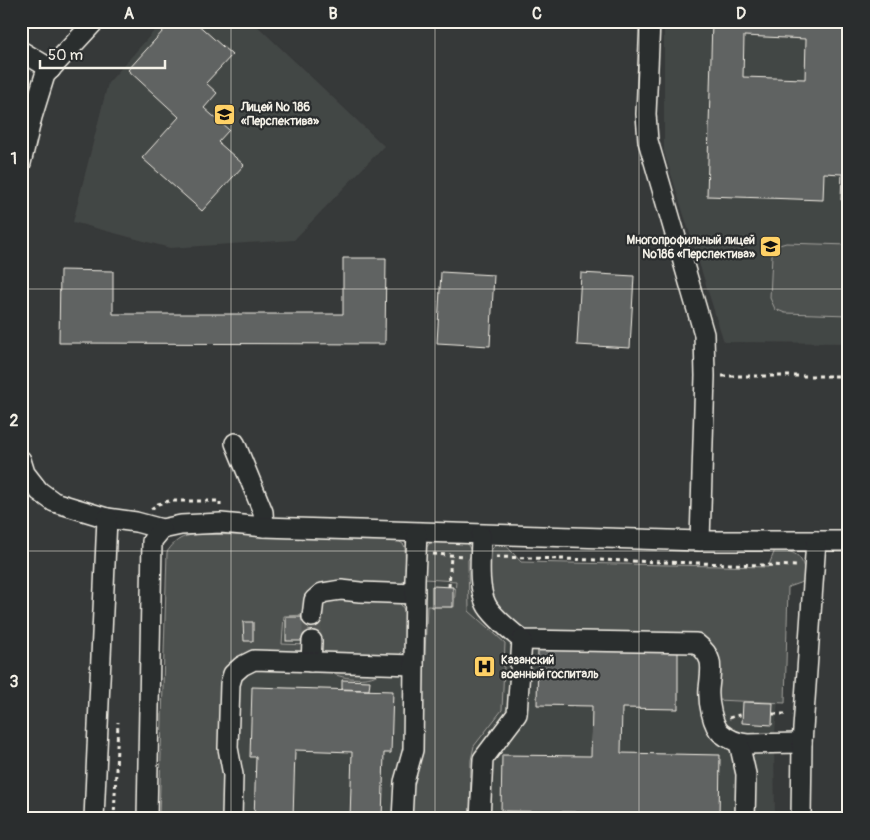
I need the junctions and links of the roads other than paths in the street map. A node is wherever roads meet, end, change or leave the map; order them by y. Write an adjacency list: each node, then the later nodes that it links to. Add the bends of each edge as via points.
1 (95, 21): 4 (street)
2 (650, 21): 15 (street, via 648,141 704,334)
3 (21, 51): 4 (street)
4 (51, 69): 5 (street, via 45,76)
5 (21, 163)
6 (235, 444): 9 (street, via 263,512)
7 (21, 460): 8 (street, via 25,473 39,491 54,502)
8 (107, 518): 10 (street); 24 (street)
9 (264, 527): 10 (street, via 221,523); 11 (street)
10 (162, 529): 25 (street, via 152,541)
11 (417, 533): 12 (street); 16 (street)
12 (481, 535): 15 (street); 18 (street, via 481,589 486,606)
13 (816, 541): 14 (street); 15 (street); 23 (street)
14 (849, 541)
15 (700, 542)
16 (415, 594): 17 (street, via 328,592 314,600); 21 (street)
17 (312, 617)
18 (522, 640): 22 (street, via 696,643 704,649 710,663 710,707 715,723 721,733); 28 (street, via 517,714 483,759)
19 (312, 641): 20 (street)
20 (312, 662): 21 (street); 26 (street, via 254,660 233,674 228,748 233,776)
21 (414, 665): 27 (street, via 413,750 404,782)
22 (739, 743): 23 (street); 29 (street, via 746,774)
23 (802, 743): 30 (street)
24 (94, 819)
25 (147, 819)
26 (232, 819)
27 (402, 819)
28 (480, 819)
29 (745, 819)
30 (801, 819)

